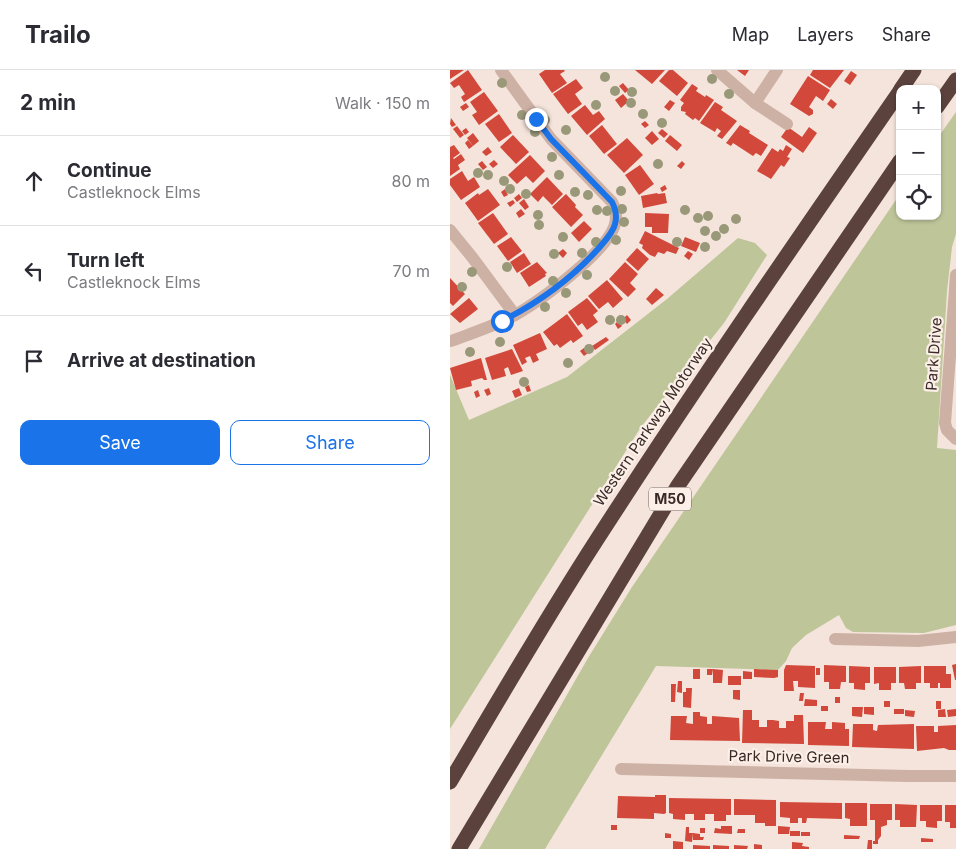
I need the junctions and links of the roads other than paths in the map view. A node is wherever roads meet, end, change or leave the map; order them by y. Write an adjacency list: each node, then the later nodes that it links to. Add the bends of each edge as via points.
1 (501, 70): 14 (street, via 551,139 612,202 616,220 605,241 577,271)
2 (717, 70): 9 (street)
3 (777, 70): 9 (street)
4 (914, 70): 6 (highway, Western Parkway Motorway / M50)
5 (956, 80): 8 (highway)
6 (904, 85)
7 (896, 97): 21 (highway, Western Parkway Motorway / M50, via 600,534)
8 (941, 101)
9 (755, 103): 10 (street)
10 (787, 124)
11 (896, 167): 22 (highway, M50, via 677,487)
12 (450, 230): 14 (street)
13 (956, 275): 16 (street, Park Drive, via 945,423)
14 (515, 315): 15 (street)
15 (451, 340)
16 (953, 437)
17 (956, 636): 18 (street, via 918,641)
18 (835, 639)
19 (621, 769): 20 (street, Park Drive Green)
20 (956, 776)
21 (450, 782)
22 (459, 849)

